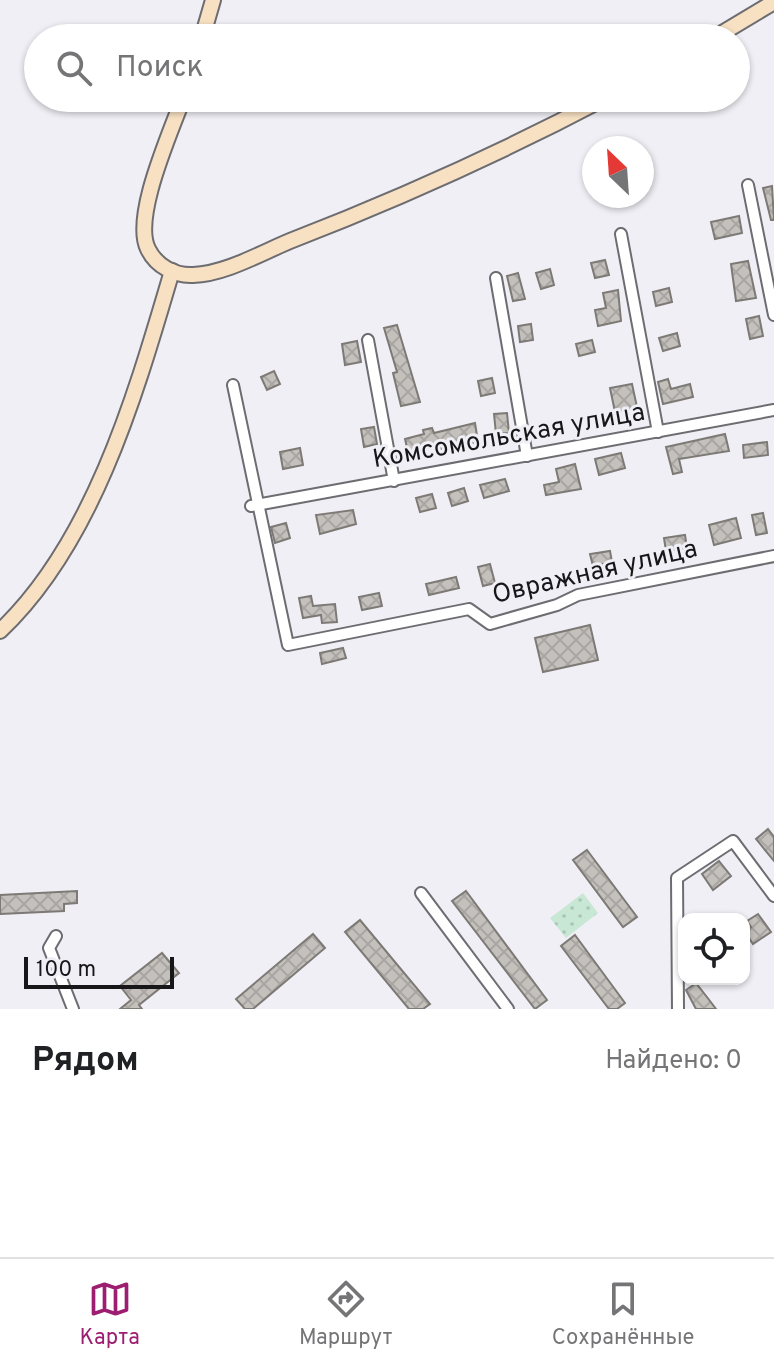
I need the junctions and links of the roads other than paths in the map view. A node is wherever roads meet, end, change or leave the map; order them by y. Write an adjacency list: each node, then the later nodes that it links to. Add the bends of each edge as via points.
1 (213, 0): 3 (street)
2 (774, 2): 4 (street)
3 (206, 24)
4 (737, 24)
5 (179, 112): 9 (street, via 144,223 148,250)
6 (577, 112): 9 (street, via 322,229 208,273)
7 (748, 185): 11 (street)
8 (621, 234): 15 (street)
9 (172, 271): 20 (street, via 126,421 56,567)
10 (496, 278): 16 (street)
11 (774, 315)
12 (368, 340): 17 (street)
13 (233, 385): 18 (street)
14 (774, 410): 15 (street, Комсомольская улица)
15 (658, 432): 16 (street, Комсомольская улица)
16 (527, 456): 17 (street, Комсомольская улица)
17 (394, 481): 18 (street, Комсомольская улица)
18 (256, 506): 19 (street, Овражная улица, via 288,645 469,609 490,624 578,595)
19 (774, 556)
20 (0, 631)
21 (421, 893): 26 (street)
22 (774, 896): 24 (street, via 733,841 677,878)
23 (56, 936): 25 (street, via 49,948)
24 (677, 1008)
25 (73, 1009)
26 (508, 1009)

